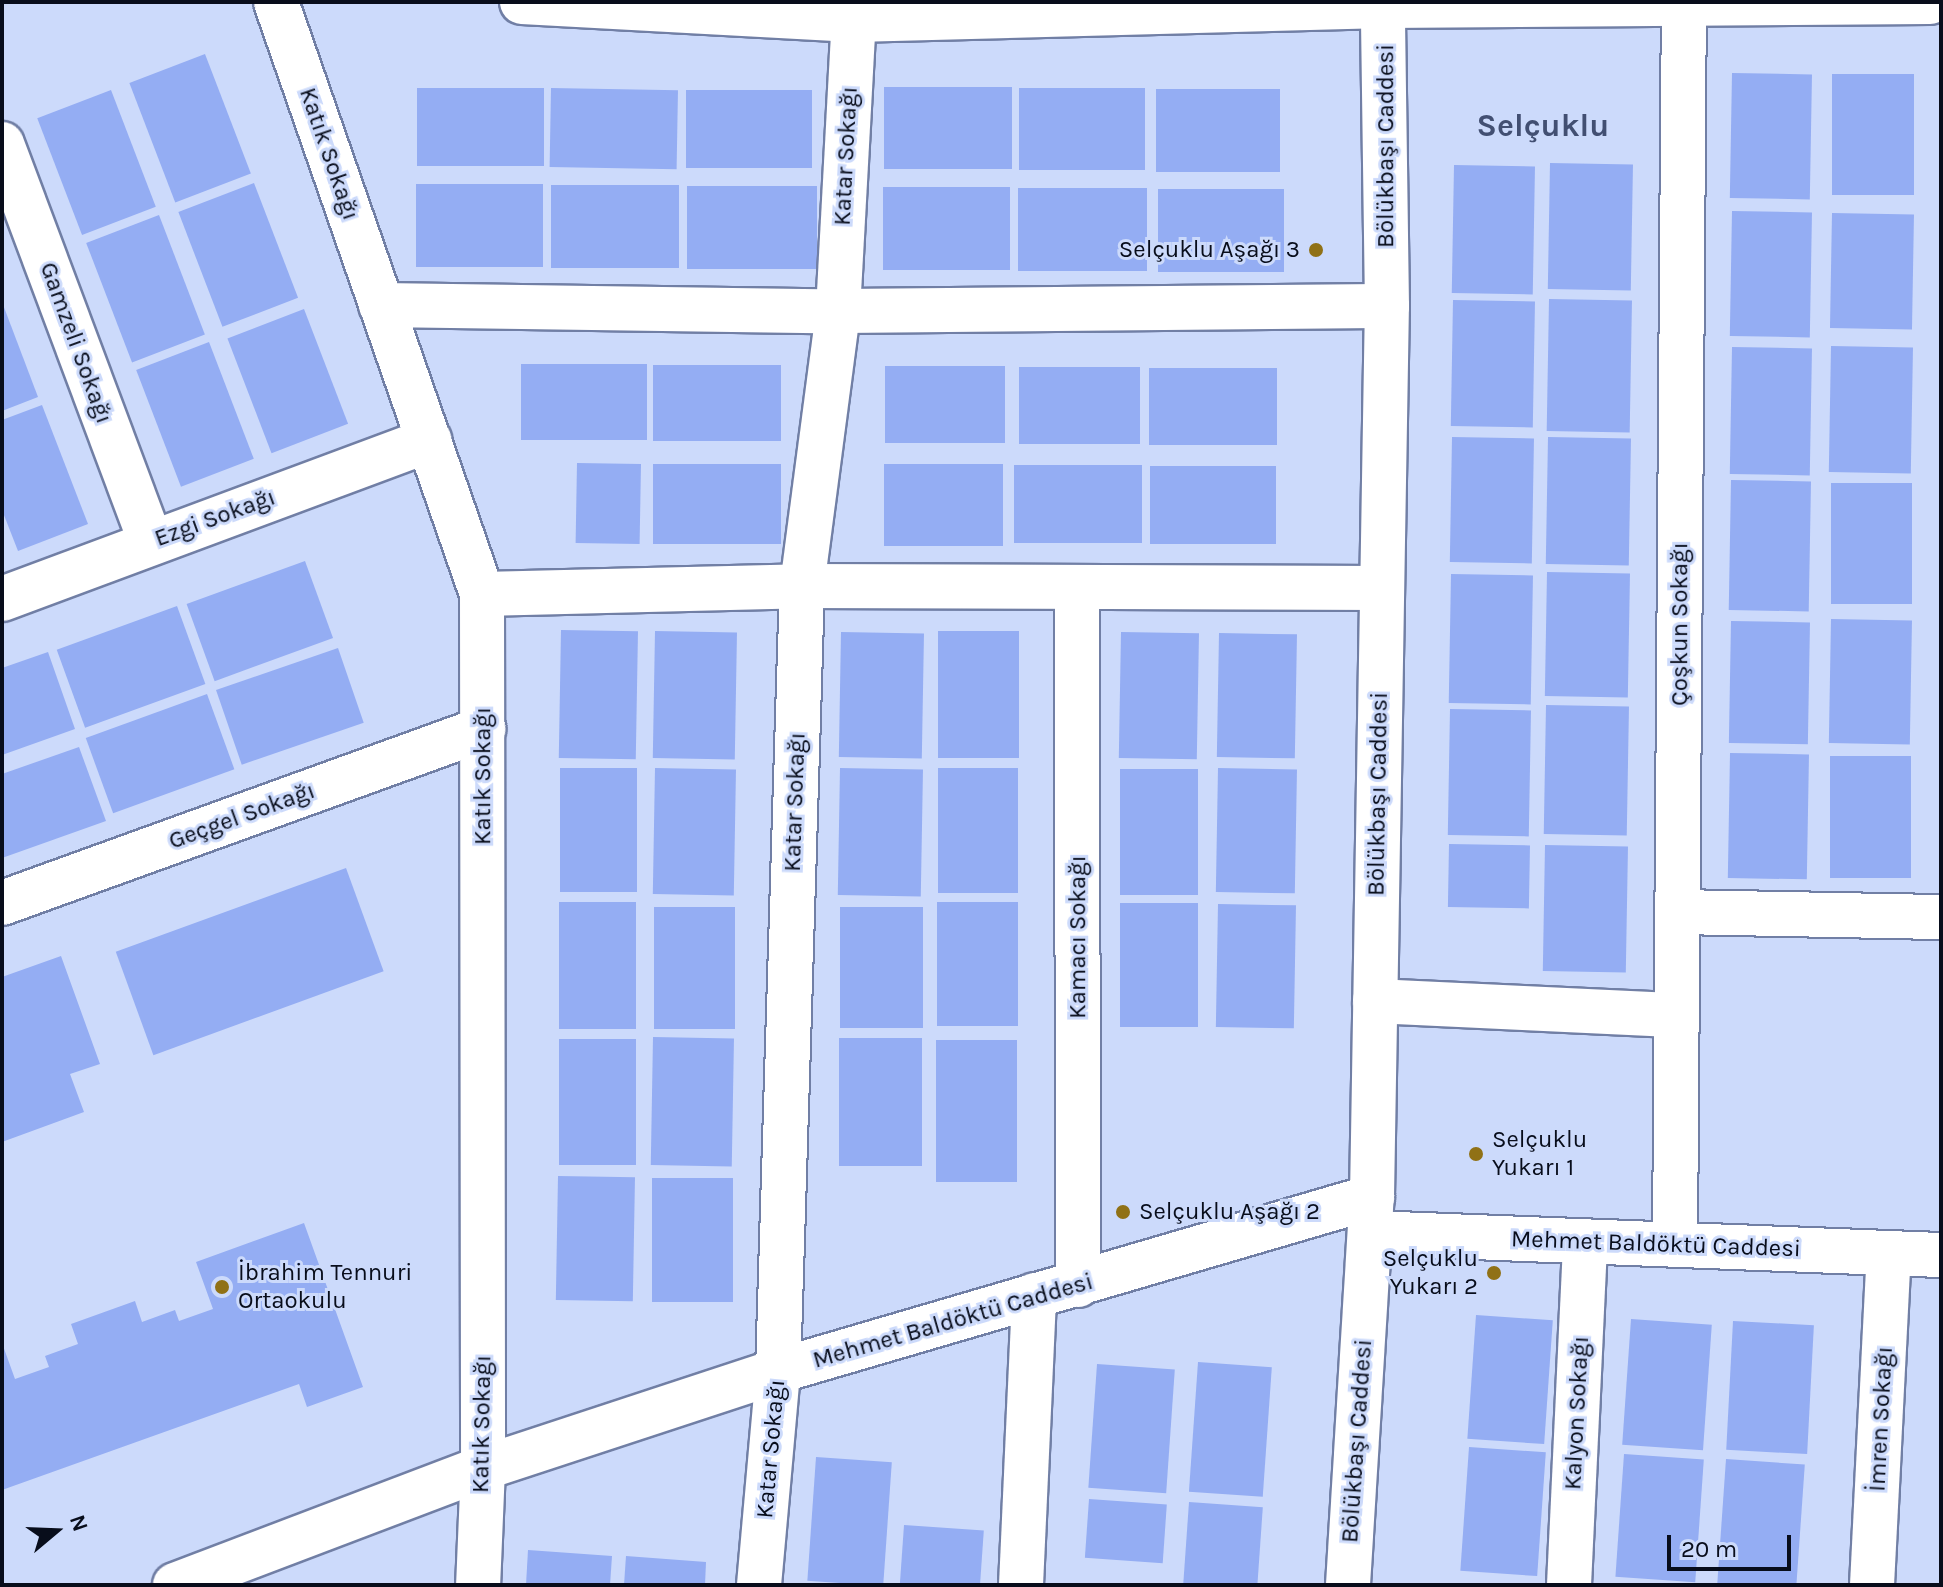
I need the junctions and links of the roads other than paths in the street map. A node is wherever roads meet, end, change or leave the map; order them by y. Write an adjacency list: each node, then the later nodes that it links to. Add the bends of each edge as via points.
1 (276, 2): 9 (street, Katık Sokağı)
2 (522, 2): 6 (street)
3 (1930, 2): 4 (street)
4 (1685, 3): 5 (street); 21 (street, Çoşkun Sokağı)
5 (1384, 4): 7 (street); 10 (street, Bölükbaşı Caddesi)
6 (694, 7): 7 (street)
7 (854, 20): 11 (street, Katar Sokağı)
8 (2, 144): 13 (street, Gamzeli Sokağı)
9 (381, 305): 11 (street); 12 (street, Katık Sokağı)
10 (1387, 306): 11 (street); 15 (street, Bölükbaşı Caddesi)
11 (838, 311): 14 (street, Katar Sokağı)
12 (429, 440): 13 (street, Ezgi Sokağı); 17 (street, Katık Sokağı)
13 (151, 542): 18 (street, Ezgi Sokağı)
14 (802, 586): 16 (street); 17 (street); 32 (street, Katar Sokağı)
15 (1382, 588): 16 (street); 23 (street, Bölükbaşı Caddesi)
16 (1077, 590): 30 (street, Kamacı Sokağı)
17 (482, 594): 19 (street, Katık Sokağı)
18 (2, 599)
19 (483, 729): 20 (street, Geçgel Sokağı); 33 (street, Katık Sokağı)
20 (2, 903)
21 (1678, 912): 22 (street); 24 (street, Çoşkun Sokağı)
22 (1941, 917)
23 (1375, 1001): 24 (street); 25 (street, Bölükbaşı Caddesi)
24 (1677, 1015): 27 (street, Çoşkun Sokağı)
25 (1371, 1215): 26 (street, Mehmet Baldöktü Caddesi); 30 (street, Mehmet Baldöktü Caddesi); 38 (street, Bölükbaşı Caddesi)
26 (1585, 1241): 27 (street, Mehmet Baldöktü Caddesi); 39 (street, Kalyon Sokağı)
27 (1675, 1245): 28 (street, Mehmet Baldöktü Caddesi)
28 (1889, 1253): 29 (street, Mehmet Baldöktü Caddesi); 40 (street, İmren Sokağı)
29 (1941, 1255)
30 (1078, 1285): 31 (street, Mehmet Baldöktü Caddesi)
31 (1034, 1295): 32 (street, Mehmet Baldöktü Caddesi); 37 (street)
32 (778, 1371): 33 (street, Mehmet Baldöktü Caddesi); 36 (street, Katar Sokağı)
33 (483, 1468): 34 (street, Mehmet Baldöktü Caddesi); 35 (street, Katık Sokağı)
34 (175, 1585)
35 (478, 1585)
36 (759, 1585)
37 (1021, 1585)
38 (1348, 1585)
39 (1569, 1585)
40 (1872, 1585)

